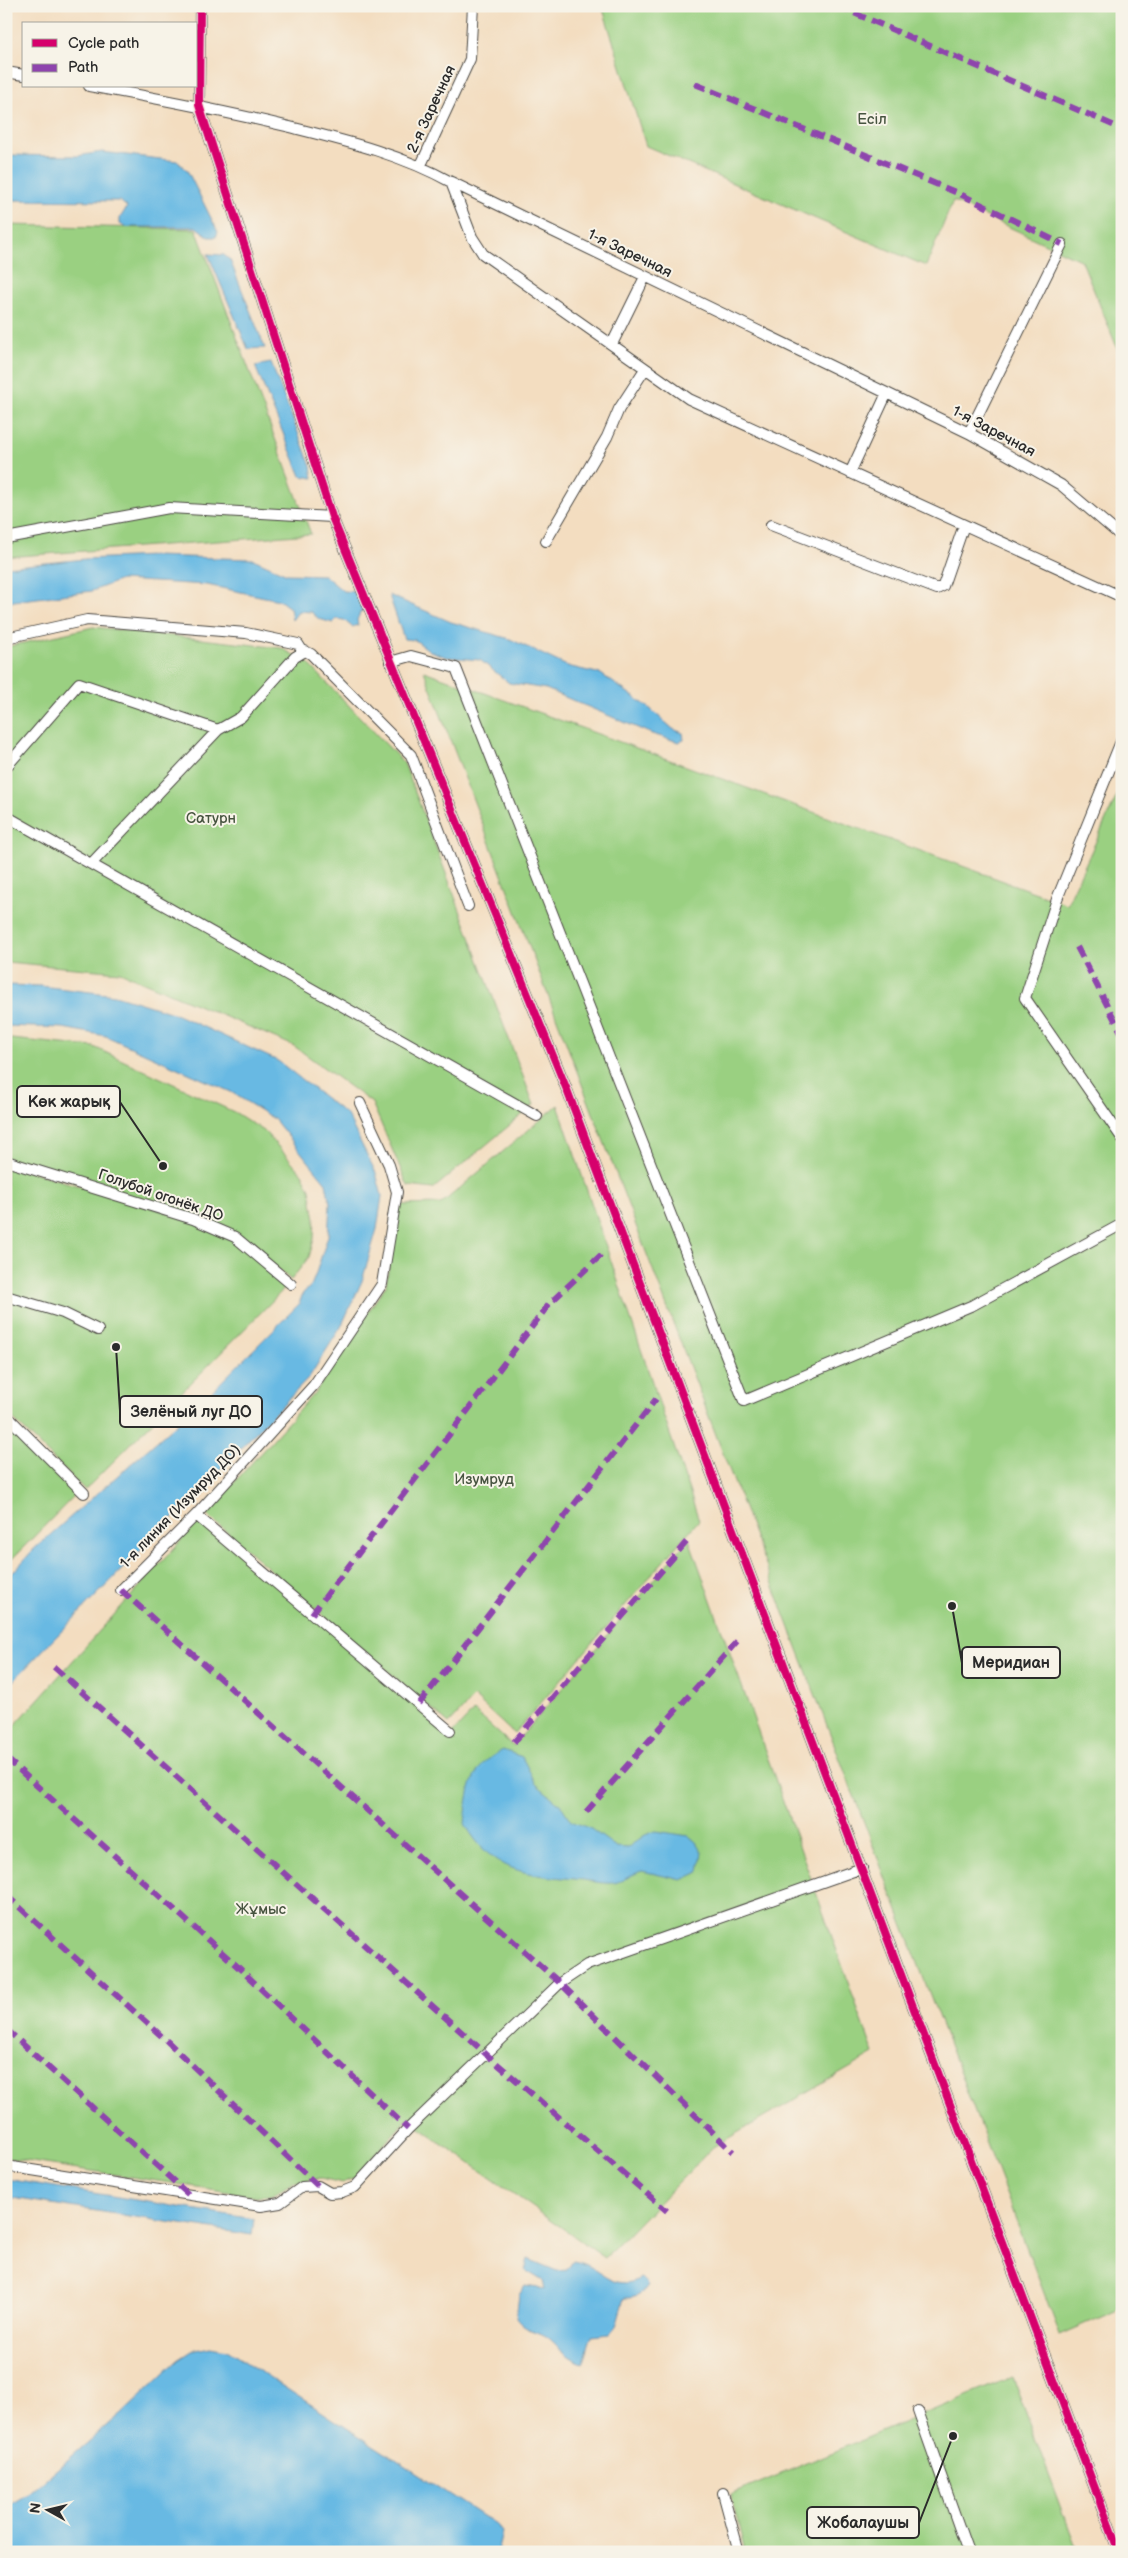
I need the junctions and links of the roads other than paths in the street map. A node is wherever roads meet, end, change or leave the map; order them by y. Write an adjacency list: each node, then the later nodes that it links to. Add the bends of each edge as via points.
1 (200, 6): 6 (street)
2 (472, 6): 7 (street, 2-я Заречная, via 470,59)
3 (6, 72): 4 (street)
4 (22, 75)
5 (100, 88): 6 (street, 1-я Заречная)
6 (200, 105): 7 (street, 1-я Заречная, via 354,142); 16 (street)
7 (421, 165): 8 (street, 1-я Заречная)
8 (452, 182): 10 (street, 1-я Заречная); 11 (street, via 479,250)
9 (1062, 244): 14 (street)
10 (645, 277): 11 (street); 13 (street, 1-я Заречная)
11 (612, 344): 12 (street)
12 (645, 369): 15 (street, via 689,399); 21 (street, via 619,409 607,437)
13 (887, 393): 14 (street, 1-я Заречная); 15 (street)
14 (969, 433): 19 (street, 1-я Заречная, via 1061,485)
15 (850, 472): 18 (street)
16 (332, 517): 20 (street, via 169,508); 25 (street)
17 (771, 525): 18 (street, via 937,589 943,586)
18 (964, 525): 22 (street)
19 (1122, 537)
20 (6, 538)
21 (546, 541)
22 (1122, 596)
23 (6, 638): 24 (street, via 87,620 246,633 298,644)
24 (303, 652): 26 (street, via 242,717); 31 (street, via 311,654 411,755)
25 (390, 662): 36 (street, via 411,656 456,668 744,1401 973,1304); 45 (street, via 567,1090)
26 (218, 730): 28 (street, via 79,684); 30 (street)
27 (1122, 739): 34 (street, via 1058,898 1025,998)
28 (6, 767)
29 (6, 816): 30 (street)
30 (91, 864): 33 (street)
31 (468, 906)
32 (360, 1103): 42 (street, 1-я линия (Изумруд ДО), via 389,1165 397,1192 382,1284 314,1385)
33 (537, 1116)
34 (1122, 1138)
35 (6, 1161): 37 (street, Голубой огонёк ДО, via 193,1219 235,1236)
36 (1122, 1224)
37 (291, 1284)
38 (6, 1296): 39 (street, via 63,1313)
39 (98, 1330)
40 (6, 1415): 41 (street)
41 (84, 1493)
42 (196, 1515): 43 (street, 1-я линия (Изумруд ДО)); 44 (street)
43 (121, 1590)
44 (450, 1731)
45 (862, 1868): 46 (street, via 587,1965 560,1983 408,2129 355,2187 342,2192 330,2193 318,2186 302,2187 280,2203 261,2206); 51 (street)
46 (6, 2166)
47 (918, 2411): 50 (street)
48 (723, 2493): 49 (street)
49 (739, 2552)
50 (968, 2552)
51 (1119, 2552)

